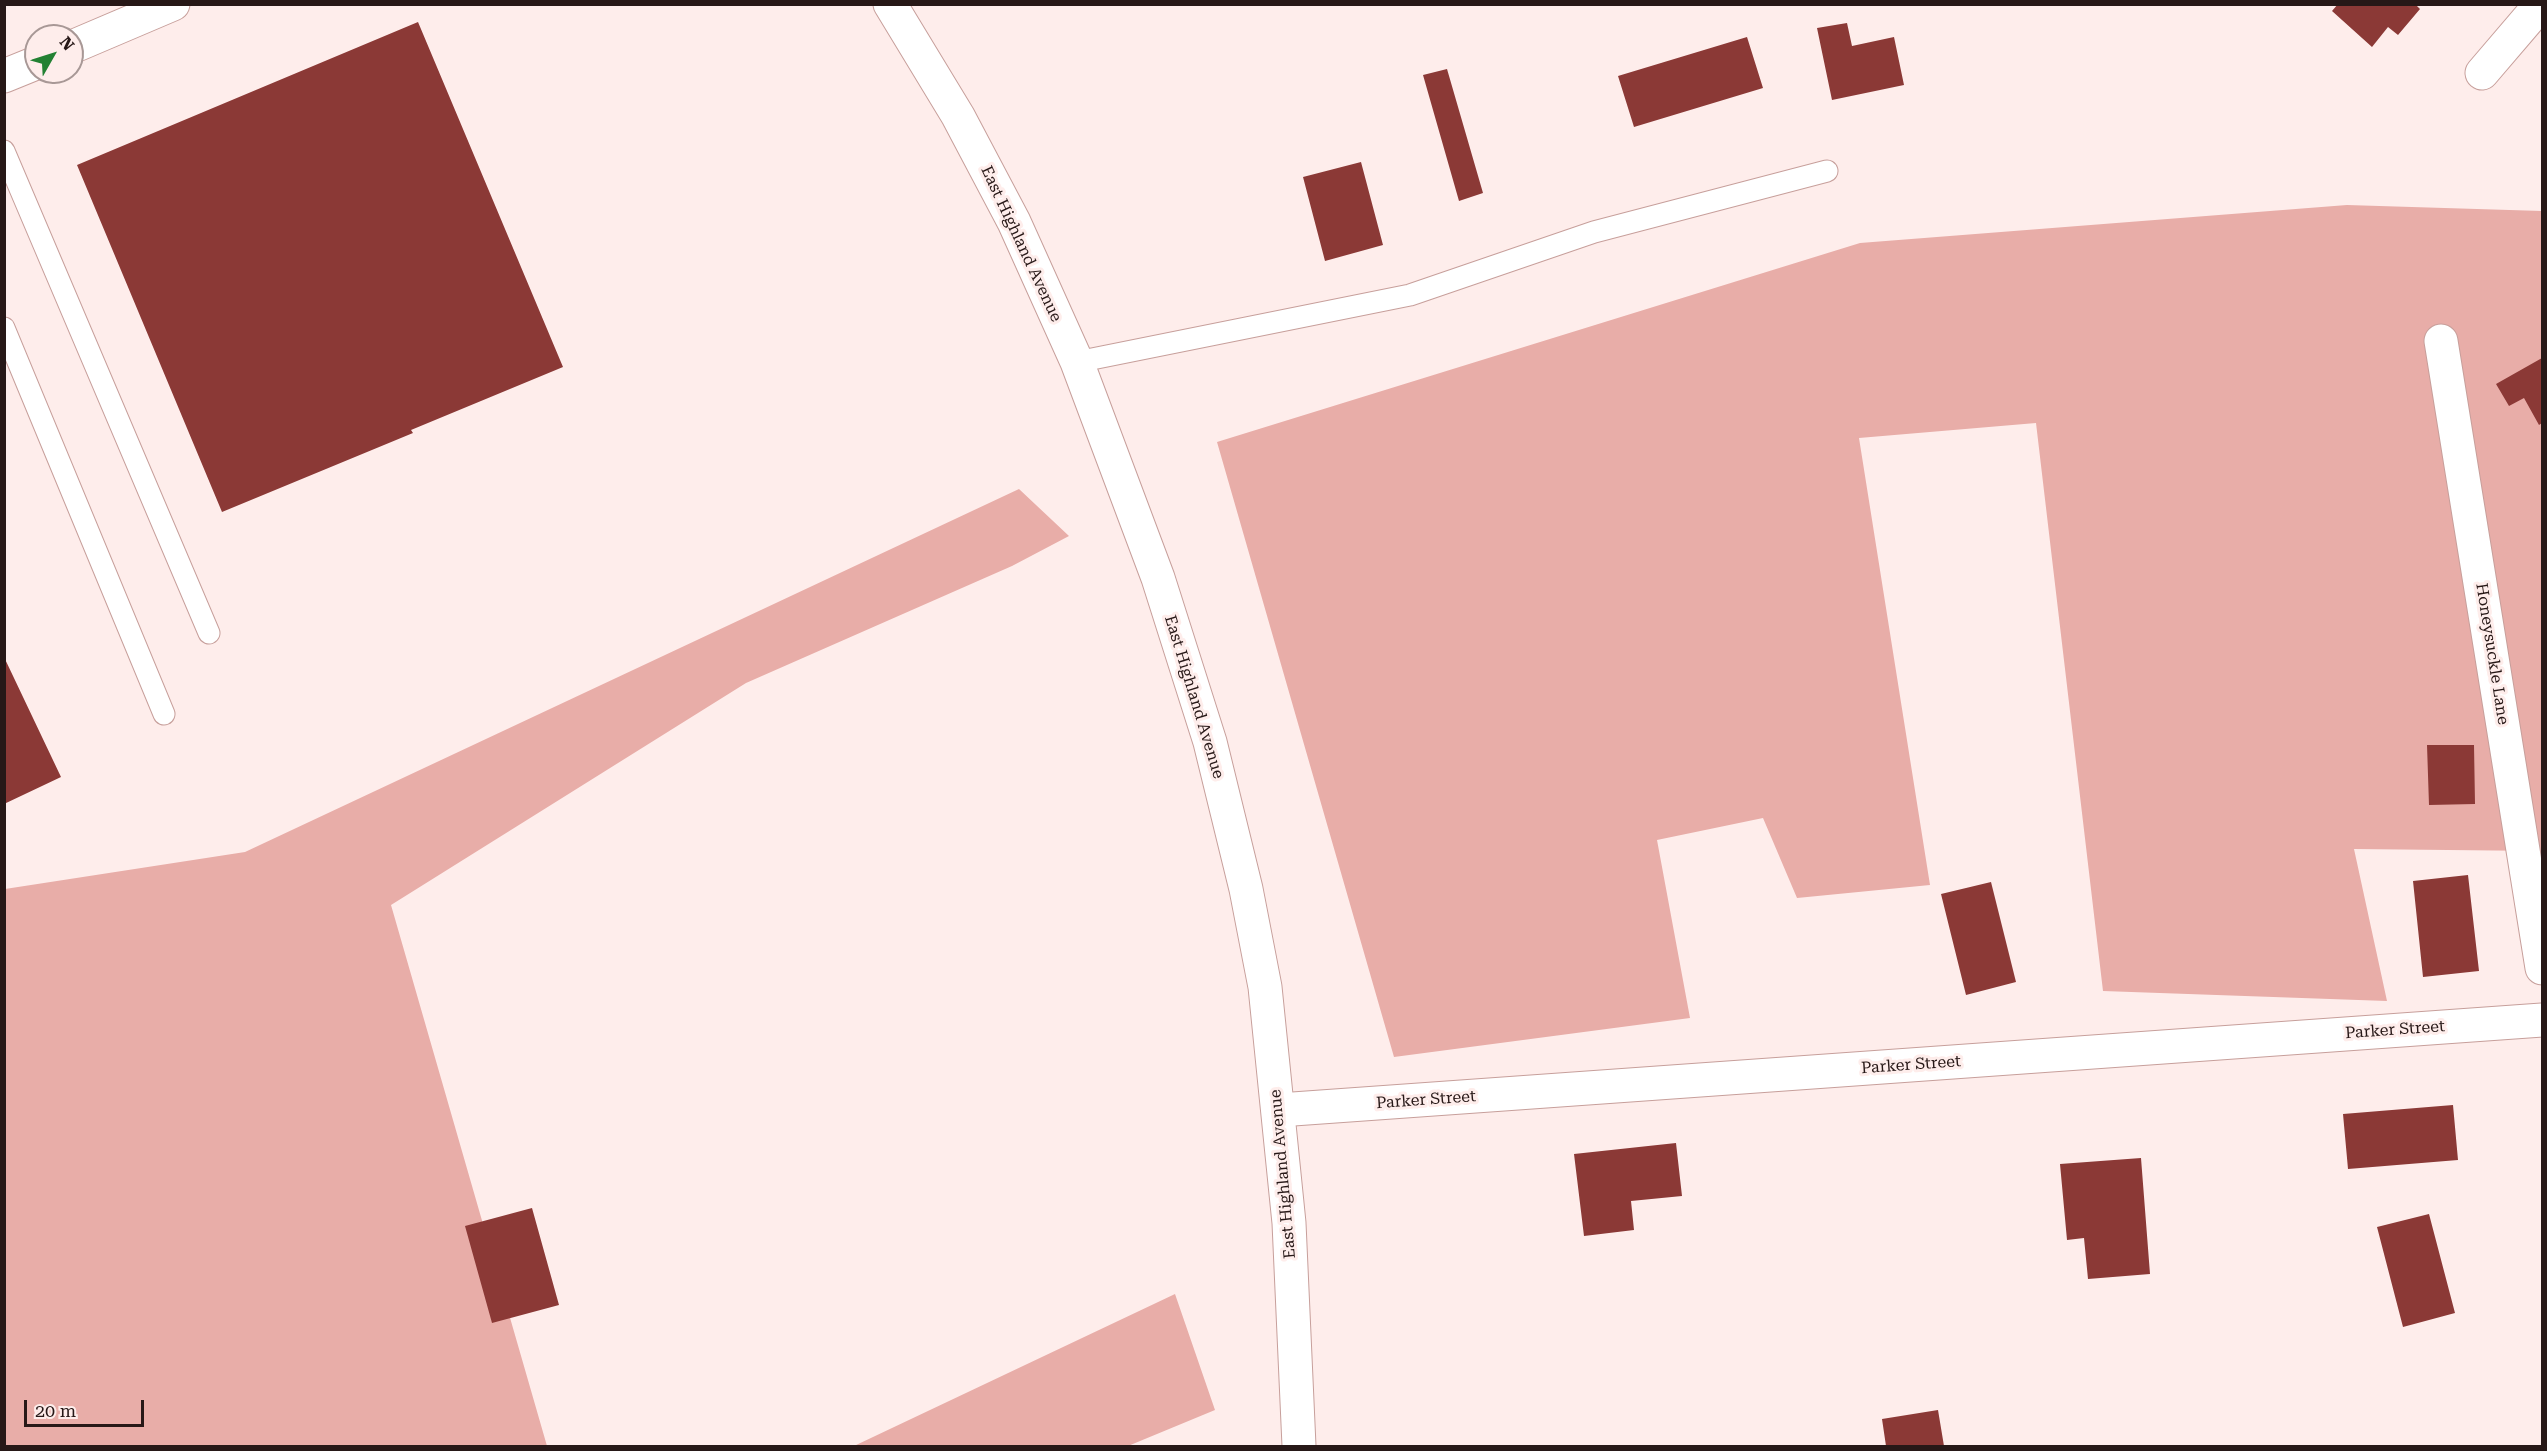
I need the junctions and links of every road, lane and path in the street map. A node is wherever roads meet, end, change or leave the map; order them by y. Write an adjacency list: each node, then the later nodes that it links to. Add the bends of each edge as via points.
1 (173, 4): 4 (street)
2 (890, 4): 12 (street, East Highland Avenue, via 958,116 1014,222)
3 (2541, 4): 6 (street)
4 (84, 42)
5 (24, 68): 7 (street)
6 (2482, 73)
7 (4, 76)
8 (4, 151): 13 (lane)
9 (1827, 171): 12 (lane, via 1594,232 1410,295)
10 (4, 328): 14 (lane)
11 (2441, 341): 15 (street, Honeysuckle Lane)
12 (1077, 362): 17 (street, East Highland Avenue, via 1158,578 1210,742 1265,987)
13 (209, 633)
14 (164, 714)
15 (2542, 968)
16 (2542, 1020): 17 (street, Parker Street)
17 (1279, 1110): 18 (street, East Highland Avenue, via 1289,1223)
18 (1299, 1446)

